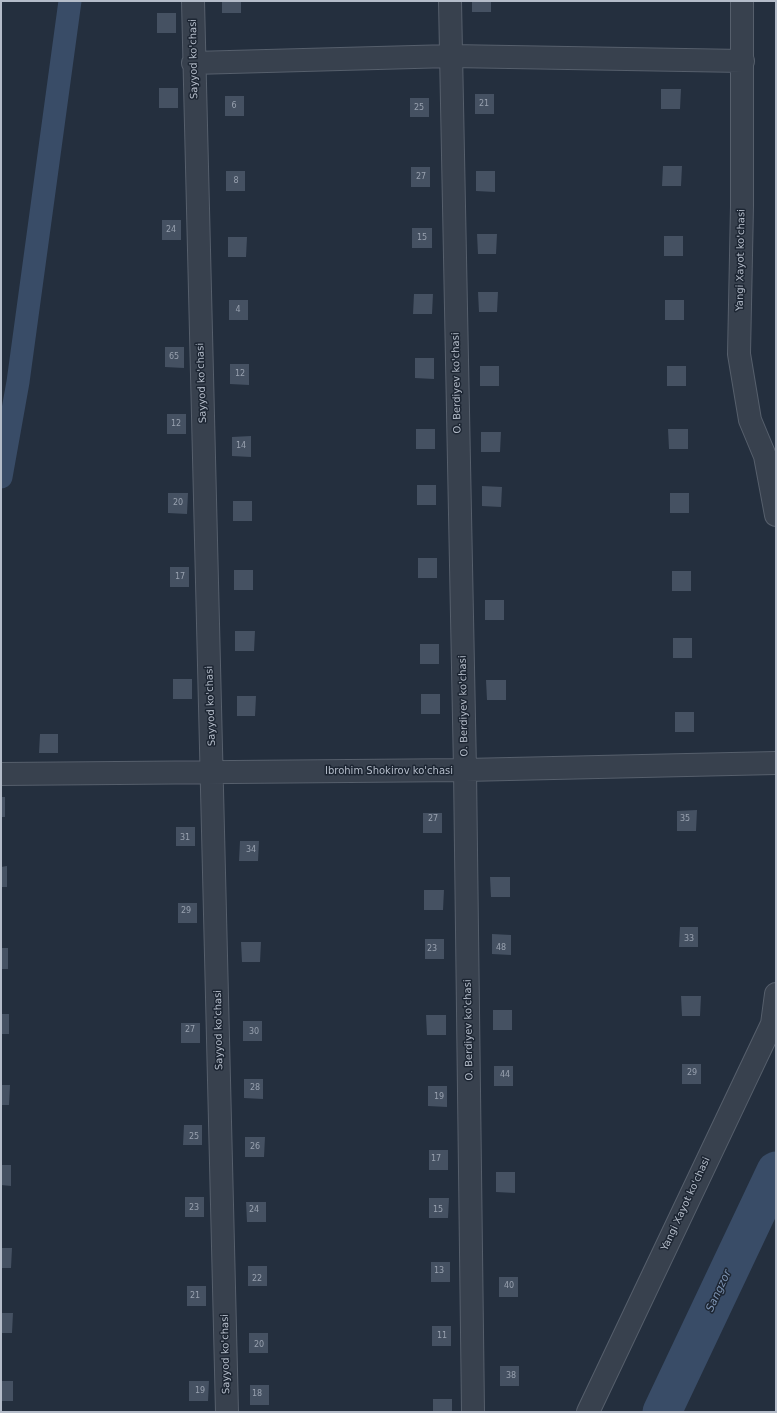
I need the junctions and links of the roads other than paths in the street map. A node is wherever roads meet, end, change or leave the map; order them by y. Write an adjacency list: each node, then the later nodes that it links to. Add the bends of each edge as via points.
1 (193, 1): 6 (street, Sayyod ko'chasi)
2 (450, 1): 4 (street, O. Berdiyev ko'chasi)
3 (742, 1): 5 (street, Yangi Xayot ko'chasi)
4 (450, 56): 5 (street); 6 (street); 9 (street, O. Berdiyev ko'chasi)
5 (743, 61): 7 (street, Yangi Xayot ko'chasi, via 739,354 750,420 765,456)
6 (193, 63): 10 (street, Sayyod ko'chasi)
7 (776, 515)
8 (776, 763): 9 (street, Ibrohim Shokirov ko'chasi)
9 (465, 770): 10 (street, Ibrohim Shokirov ko'chasi); 14 (street, O. Berdiyev ko'chasi)
10 (213, 772): 11 (street, Ibrohim Shokirov ko'chasi); 13 (street, Sayyod ko'chasi)
11 (1, 774)
12 (776, 994): 15 (street, Yangi Xayot ko'chasi, via 772,1024)
13 (227, 1412)
14 (473, 1412)
15 (588, 1412)

